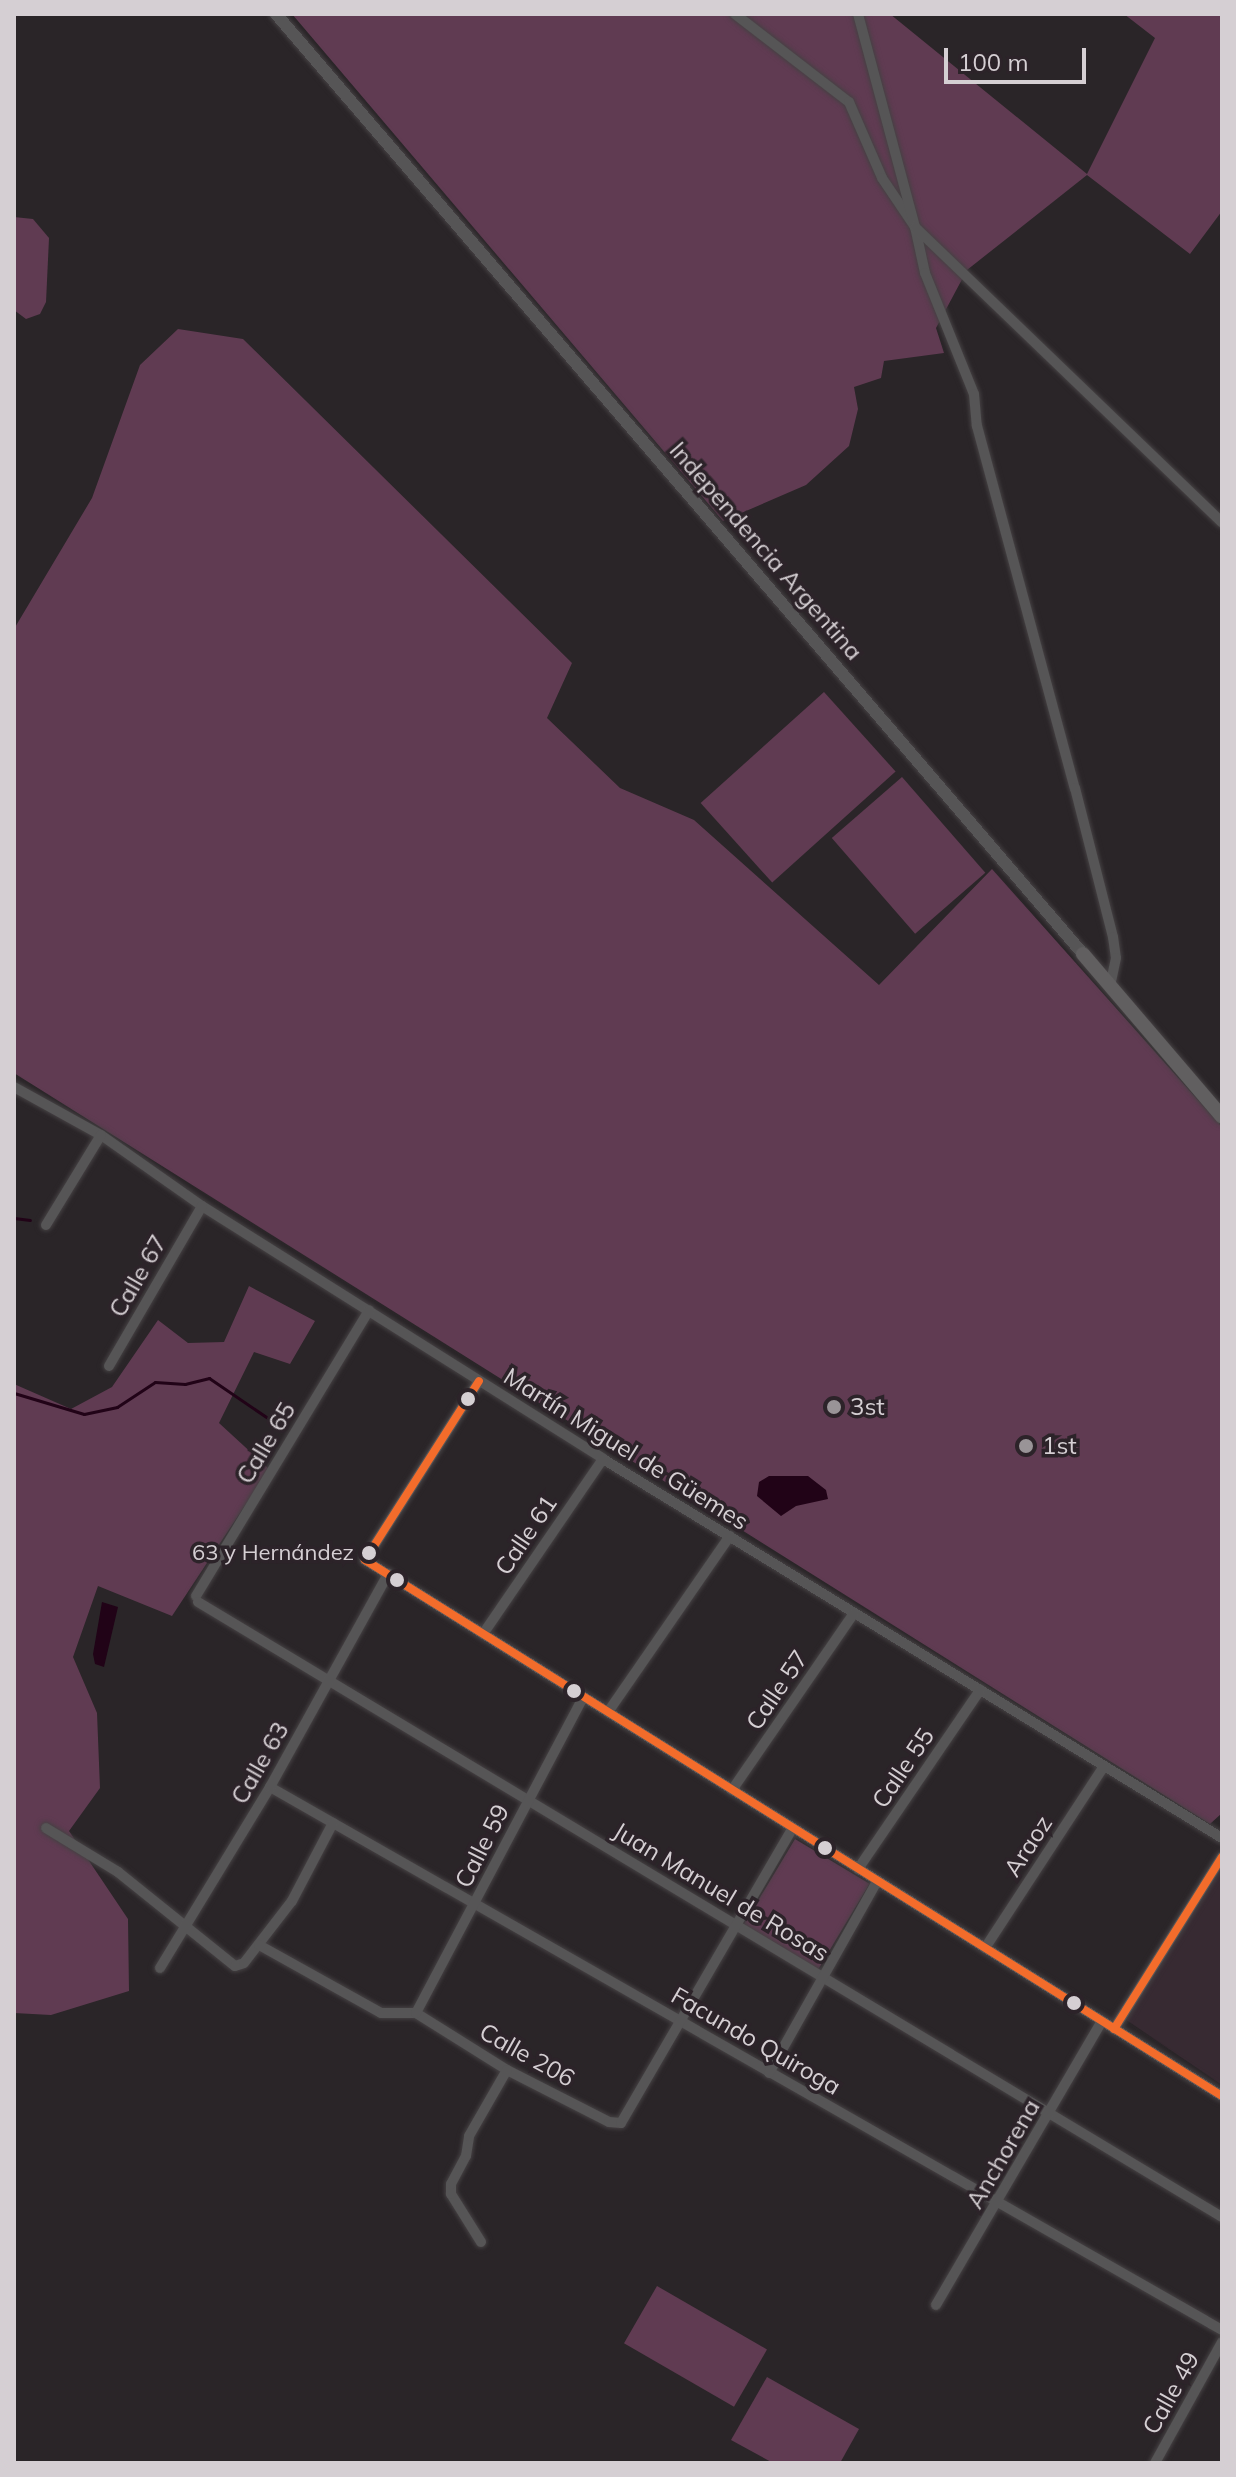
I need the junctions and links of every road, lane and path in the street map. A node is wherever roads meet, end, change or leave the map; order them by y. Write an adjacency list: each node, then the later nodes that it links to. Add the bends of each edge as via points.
1 (276, 14): 6 (street, Independencia Argentina)
2 (735, 14): 4 (street, via 849,102 882,178)
3 (858, 14): 4 (street)
4 (915, 227): 5 (street); 7 (street, via 925,273 974,394 977,426 1113,937)
5 (1222, 522)
6 (1083, 954): 7 (main road, Independencia Argentina)
7 (1110, 987): 9 (main road, Independencia Argentina)
8 (14, 1087): 10 (street, Martín Miguel de Güemes)
9 (1222, 1117)
10 (101, 1135): 11 (street, Martín Miguel de Güemes); 12 (street)
11 (202, 1206): 13 (street, Martín Miguel de Güemes); 14 (street, Calle 67)
12 (46, 1225)
13 (369, 1310): 15 (street, Martín Miguel de Güemes); 19 (street, Calle 65)
14 (109, 1366)
15 (479, 1381): 16 (street, Martín Miguel de Güemes); 18 (street, via 365,1560)
16 (603, 1459): 17 (street, Martín Miguel de Güemes); 21 (street, Calle 61)
17 (730, 1536): 20 (street, Martín Miguel de Güemes); 25 (street)
18 (388, 1574): 21 (street); 22 (street, Calle 63)
19 (197, 1599): 22 (street, Juan Manuel de Rosas)
20 (854, 1613): 23 (street, Martín Miguel de Güemes); 28 (street, Calle 57)
21 (483, 1634): 24 (street)
22 (330, 1681): 27 (street, Calle 63); 29 (street, Juan Manuel de Rosas)
23 (980, 1690): 26 (street, Martín Miguel de Güemes); 35 (street, Calle 55)
24 (583, 1697): 25 (street); 29 (street, Calle 59)
25 (608, 1712): 28 (street)
26 (1104, 1766): 33 (street, Martín Miguel de Güemes); 41 (street, Araoz)
27 (270, 1787): 30 (street, Facundo Quiroga); 38 (street, Calle 63)
28 (732, 1790): 32 (street)
29 (528, 1800): 37 (street, Calle 59); 39 (street, Juan Manuel de Rosas)
30 (333, 1823): 37 (street, Facundo Quiroga); 40 (street, via 292,1901)
31 (46, 1828): 38 (street, via 118,1872 130,1887)
32 (793, 1828): 35 (street); 39 (street)
33 (1222, 1838)
34 (1222, 1857): 47 (street)
35 (858, 1869): 36 (street)
36 (877, 1881): 41 (street); 43 (street)
37 (476, 1904): 44 (street, Calle 59); 45 (street, Facundo Quiroga)
38 (186, 1925): 40 (street, via 235,1966); 42 (street, Calle 63)
39 (738, 1926): 43 (street, Juan Manuel de Rosas); 45 (street)
40 (259, 1945): 44 (street, via 381,2013)
41 (985, 1948): 46 (street)
42 (160, 1968)
43 (824, 1978): 49 (street); 51 (street, Juan Manuel de Rosas)
44 (416, 2013): 48 (street, Calle 206)
45 (683, 2020): 48 (street, Calle 206, via 621,2123 609,2122); 49 (street, Facundo Quiroga)
46 (1102, 2021): 47 (street); 51 (street, Anchorena)
47 (1114, 2029): 50 (street)
48 (507, 2070): 54 (street, via 469,2136 466,2156 451,2184 451,2194)
49 (769, 2073): 52 (street, Facundo Quiroga)
50 (1222, 2096)
51 (1050, 2114): 52 (street, Anchorena); 53 (street, Juan Manuel de Rosas)
52 (999, 2203): 55 (street, Anchorena); 56 (street, Facundo Quiroga)
53 (1222, 2217)
54 (481, 2242)
55 (936, 2305)
56 (1222, 2330)
57 (1222, 2342): 58 (street, Calle 49)
58 (1155, 2463)

